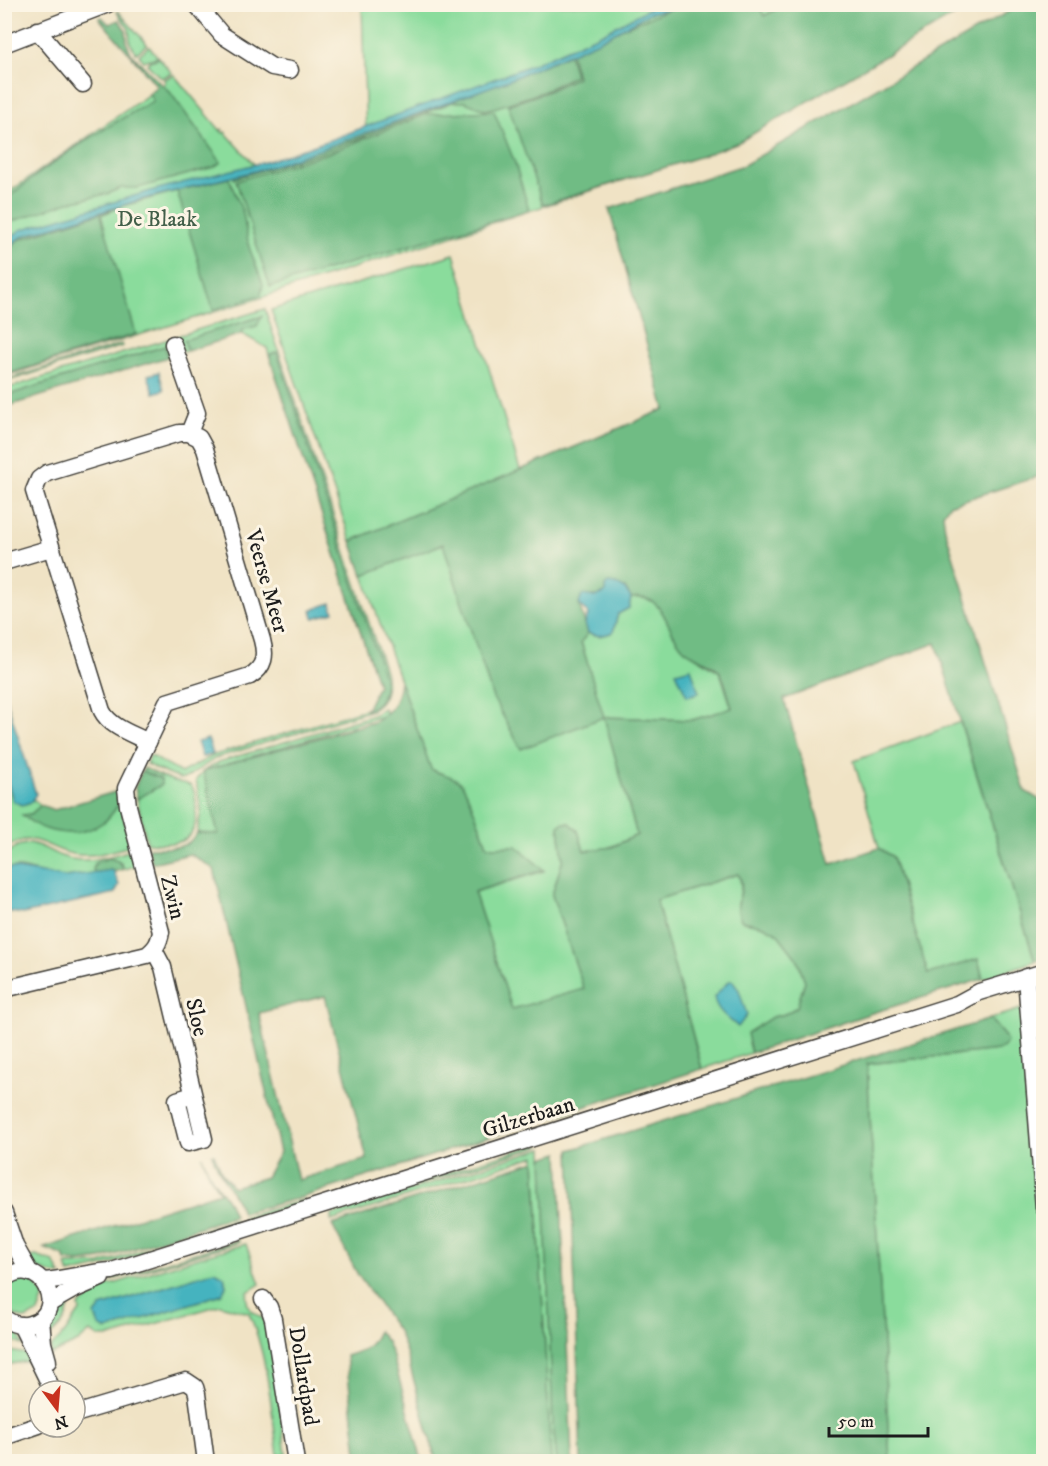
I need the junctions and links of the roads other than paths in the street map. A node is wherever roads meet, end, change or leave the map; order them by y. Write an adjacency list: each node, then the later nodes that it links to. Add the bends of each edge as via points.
1 (108, 4): 3 (street)
2 (196, 4): 5 (street, via 222,35 272,67)
3 (37, 30): 4 (street); 6 (street)
4 (4, 44)
5 (290, 70)
6 (83, 84)
7 (173, 344): 8 (street, via 197,413)
8 (189, 433): 9 (street, via 119,450 43,475 34,495); 11 (street, Veerse Meer, via 199,438 205,448 262,640 264,659 250,676 167,702)
9 (51, 548): 10 (street); 11 (street, via 102,711 112,723)
10 (4, 562)
11 (148, 742): 12 (street, Zwin, via 126,788 161,932)
12 (154, 950): 16 (street, Zwin, via 147,955); 17 (street, Sloe, via 163,967)
13 (1044, 972): 14 (street, Gilzerbaan)
14 (1026, 983): 15 (street, Gilzerbaan); 18 (street); 21 (street, Gilzerbaan, via 979,992 957,1004)
15 (1044, 983)
16 (4, 989)
17 (193, 1095)
18 (1044, 1208)
19 (4, 1213): 22 (street, via 15,1246)
20 (4, 1239): 23 (street, via 8,1260)
21 (112, 1271): 22 (street, Gilzerbaan, via 68,1279); 25 (street, Gilzerbaan)
22 (37, 1277): 23 (street, Gilzerbaan, via 20,1272); 25 (street, via 49,1290)
23 (5, 1278)
24 (262, 1299): 35 (street, Dollardpad, via 273,1319)
25 (50, 1304): 27 (street)
26 (4, 1318): 28 (street)
27 (41, 1319): 28 (street); 30 (street)
28 (21, 1325): 29 (street)
29 (48, 1379)
30 (51, 1379)
31 (87, 1410): 34 (street, via 186,1381 197,1394)
32 (27, 1429): 33 (street)
33 (4, 1437)
34 (206, 1461)
35 (296, 1461)

